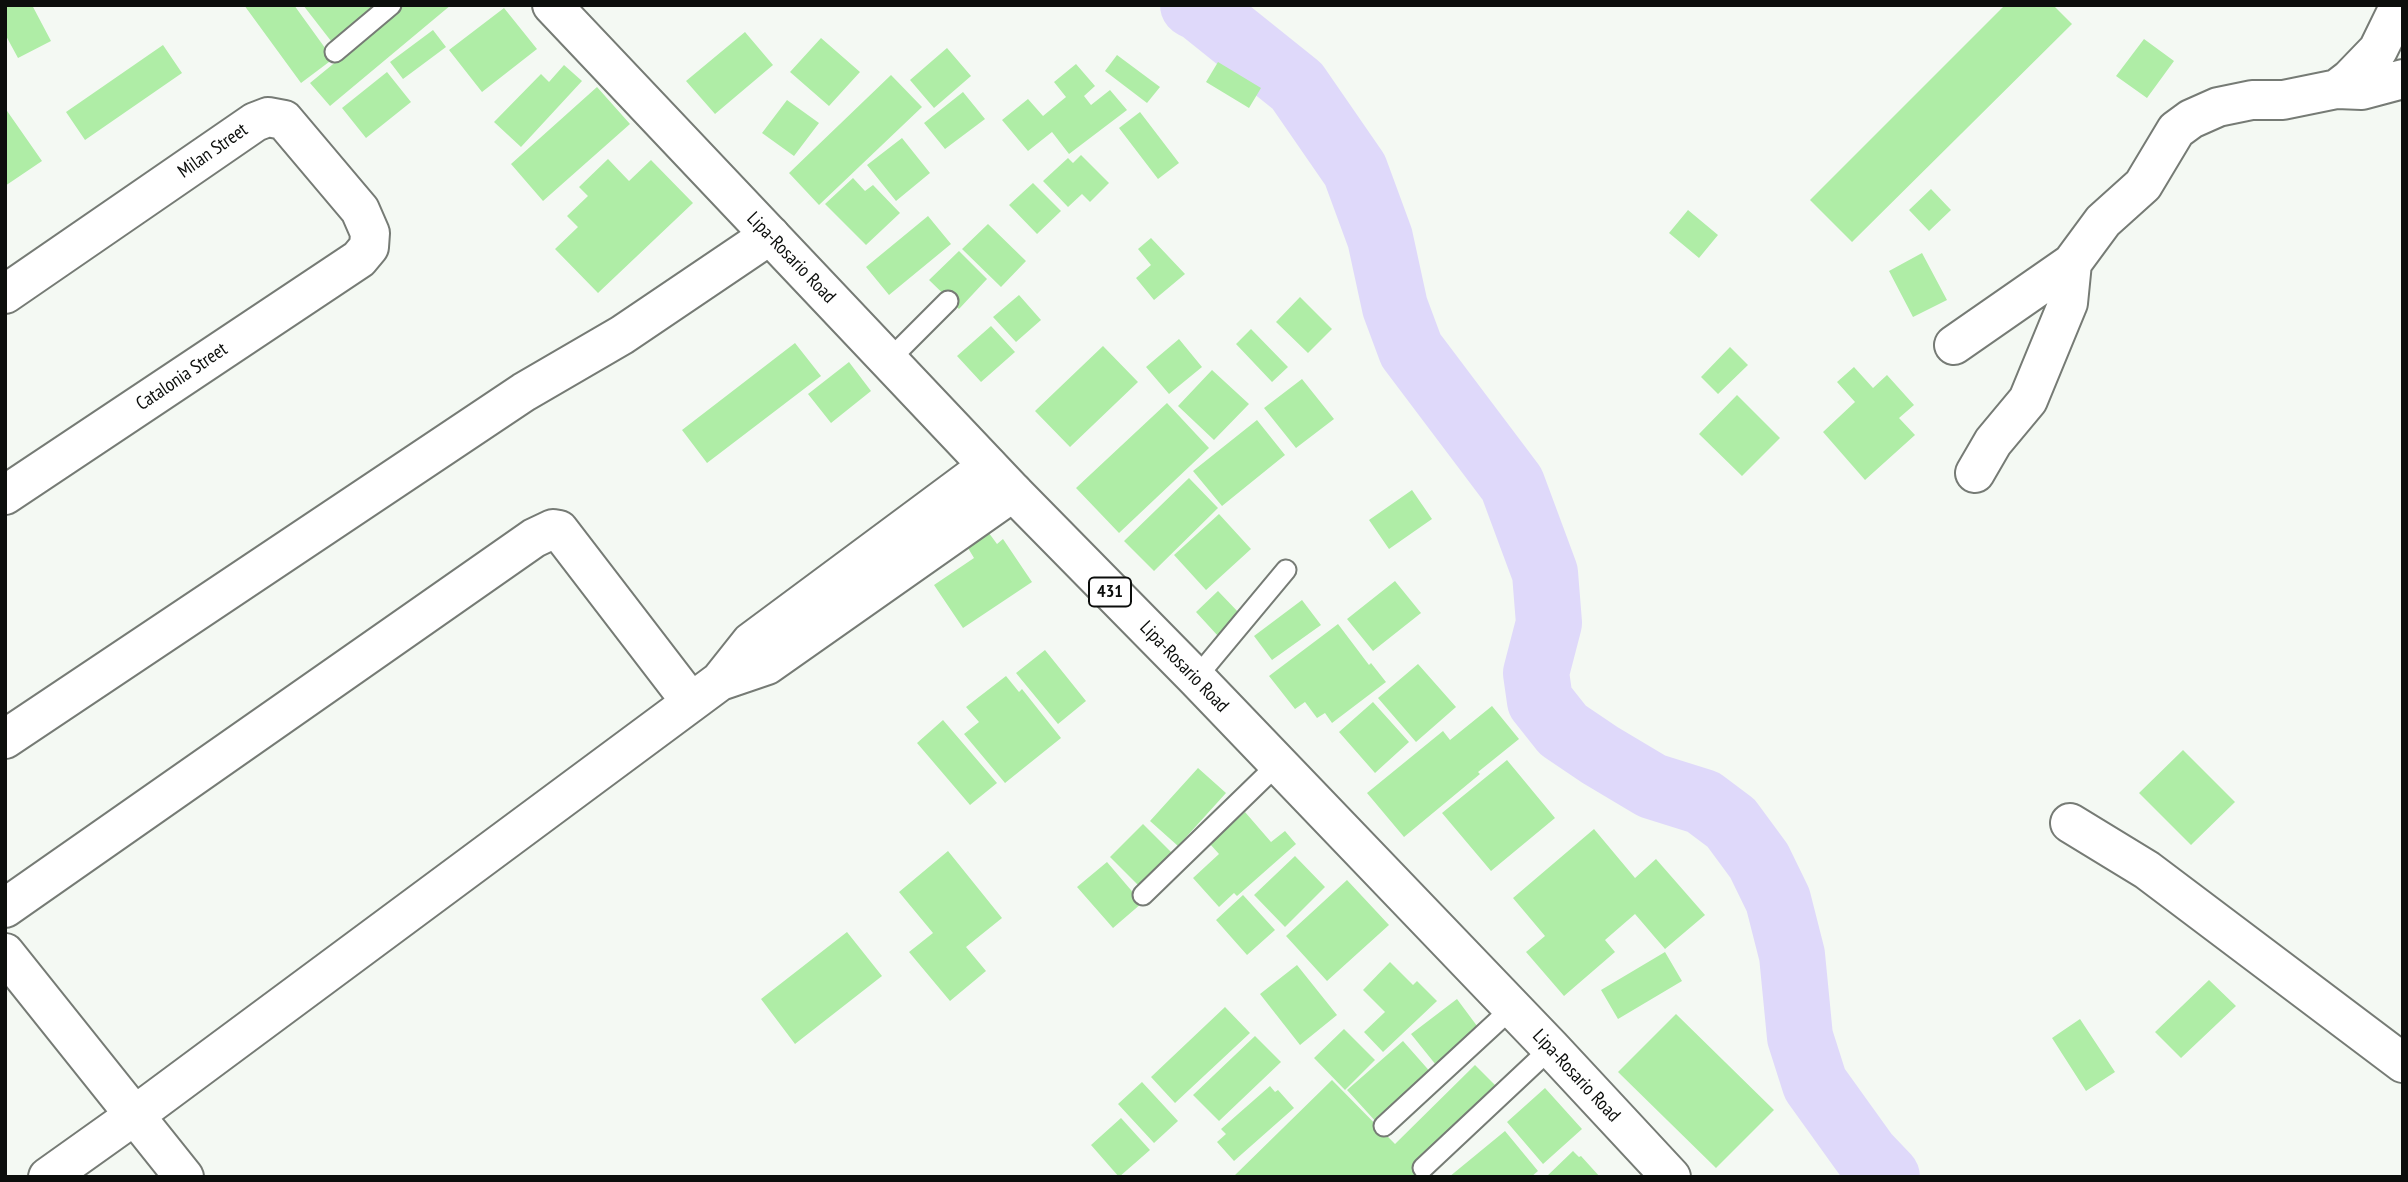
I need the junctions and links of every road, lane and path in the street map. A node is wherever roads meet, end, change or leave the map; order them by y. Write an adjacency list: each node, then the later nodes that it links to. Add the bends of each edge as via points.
1 (391, 5): 4 (lane)
2 (552, 5): 7 (street, Lipa-Rosario Road / 431)
3 (2400, 5): 6 (street, via 2378,50)
4 (335, 52)
5 (2403, 79): 6 (street, via 2362,90)
6 (2337, 89): 9 (street, via 2283,100 2252,100 2191,119 2176,130 2143,185 2103,221)
7 (770, 235): 13 (street, Lipa-Rosario Road / 431); 20 (street, via 622,335 524,392)
8 (359, 258): 10 (street, Milan Street, via 369,247 370,233 360,210 284,120 268,117); 16 (street, Catalonia Street)
9 (2072, 263): 12 (street); 14 (street, via 2068,303 2028,400 1993,442)
10 (5, 294)
11 (948, 301): 13 (lane)
12 (1954, 345)
13 (889, 360): 15 (street, Lipa-Rosario Road / 431)
14 (1975, 473)
15 (1000, 479): 18 (street, Lipa-Rosario Road / 431); 19 (street, via 751,642)
16 (5, 495)
17 (1286, 570): 18 (lane)
18 (1196, 678): 21 (street, Lipa-Rosario Road / 431)
19 (706, 692): 24 (street, via 554,529 534,538); 29 (street)
20 (5, 739)
21 (1278, 764): 23 (lane); 26 (street, Lipa-Rosario Road / 431)
22 (2070, 823): 28 (street, via 2147,870)
23 (1143, 895)
24 (5, 908)
25 (5, 953): 29 (street)
26 (1512, 1008): 27 (street, Lipa-Rosario Road / 431); 30 (lane)
27 (1551, 1048): 31 (lane); 34 (street, Lipa-Rosario Road / 431)
28 (2403, 1063)
29 (135, 1115): 32 (street); 33 (street)
30 (1384, 1126)
31 (1423, 1168)
32 (48, 1177)
33 (184, 1177)
34 (1671, 1177)

